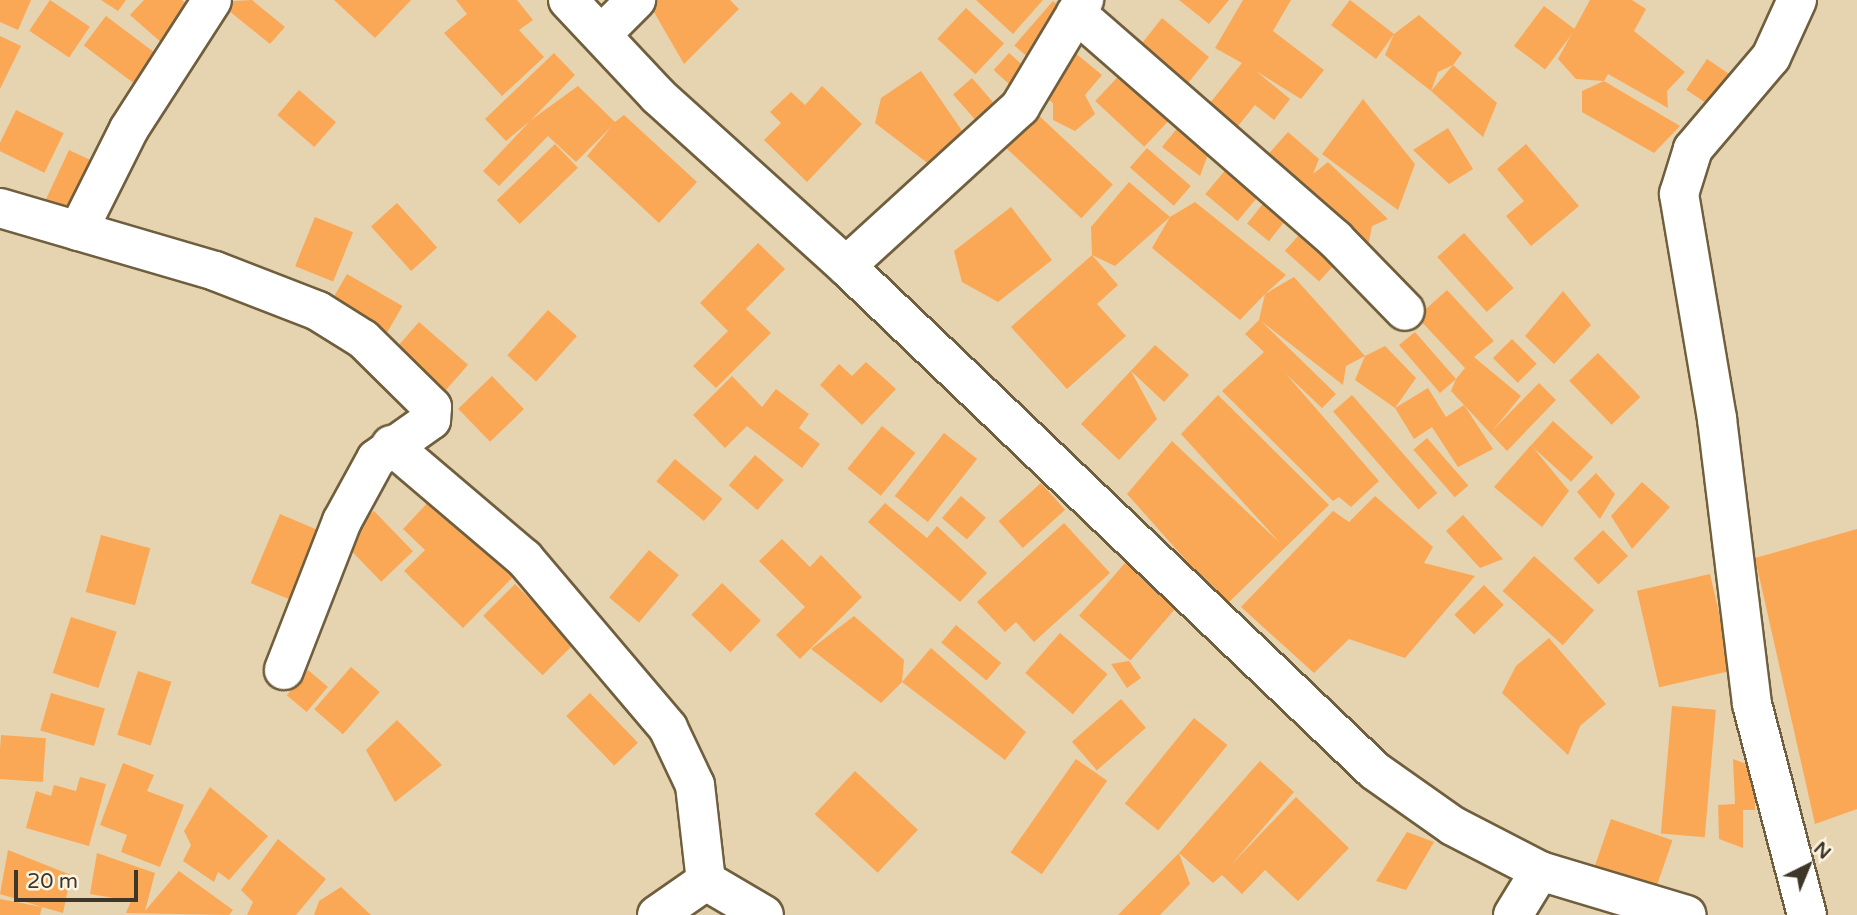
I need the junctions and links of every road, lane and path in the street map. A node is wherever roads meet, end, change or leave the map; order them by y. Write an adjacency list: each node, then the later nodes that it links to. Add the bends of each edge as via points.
1 (212, 0): 8 (street, via 129,129)
2 (568, 0): 6 (street)
3 (636, 0): 6 (street)
4 (1797, 0): 19 (street, via 1771,57 1693,149 1679,194 1717,419 1752,704)
5 (1080, 6): 9 (street, via 1020,107); 10 (street, via 1335,239)
6 (604, 33): 9 (street, via 658,96)
7 (0, 208): 8 (street)
8 (78, 231): 11 (street, via 215,271 346,327 432,407 431,420)
9 (846, 266): 13 (street, via 1375,771 1452,826)
10 (1405, 310)
11 (391, 445): 12 (street, via 376,459 342,520); 14 (street, via 524,558 668,728 695,785)
12 (284, 670)
13 (1540, 871): 17 (street); 18 (street)
14 (706, 881): 15 (street); 16 (street)
15 (657, 915)
16 (764, 915)
17 (1513, 915)
18 (1687, 915)
19 (1807, 915)

